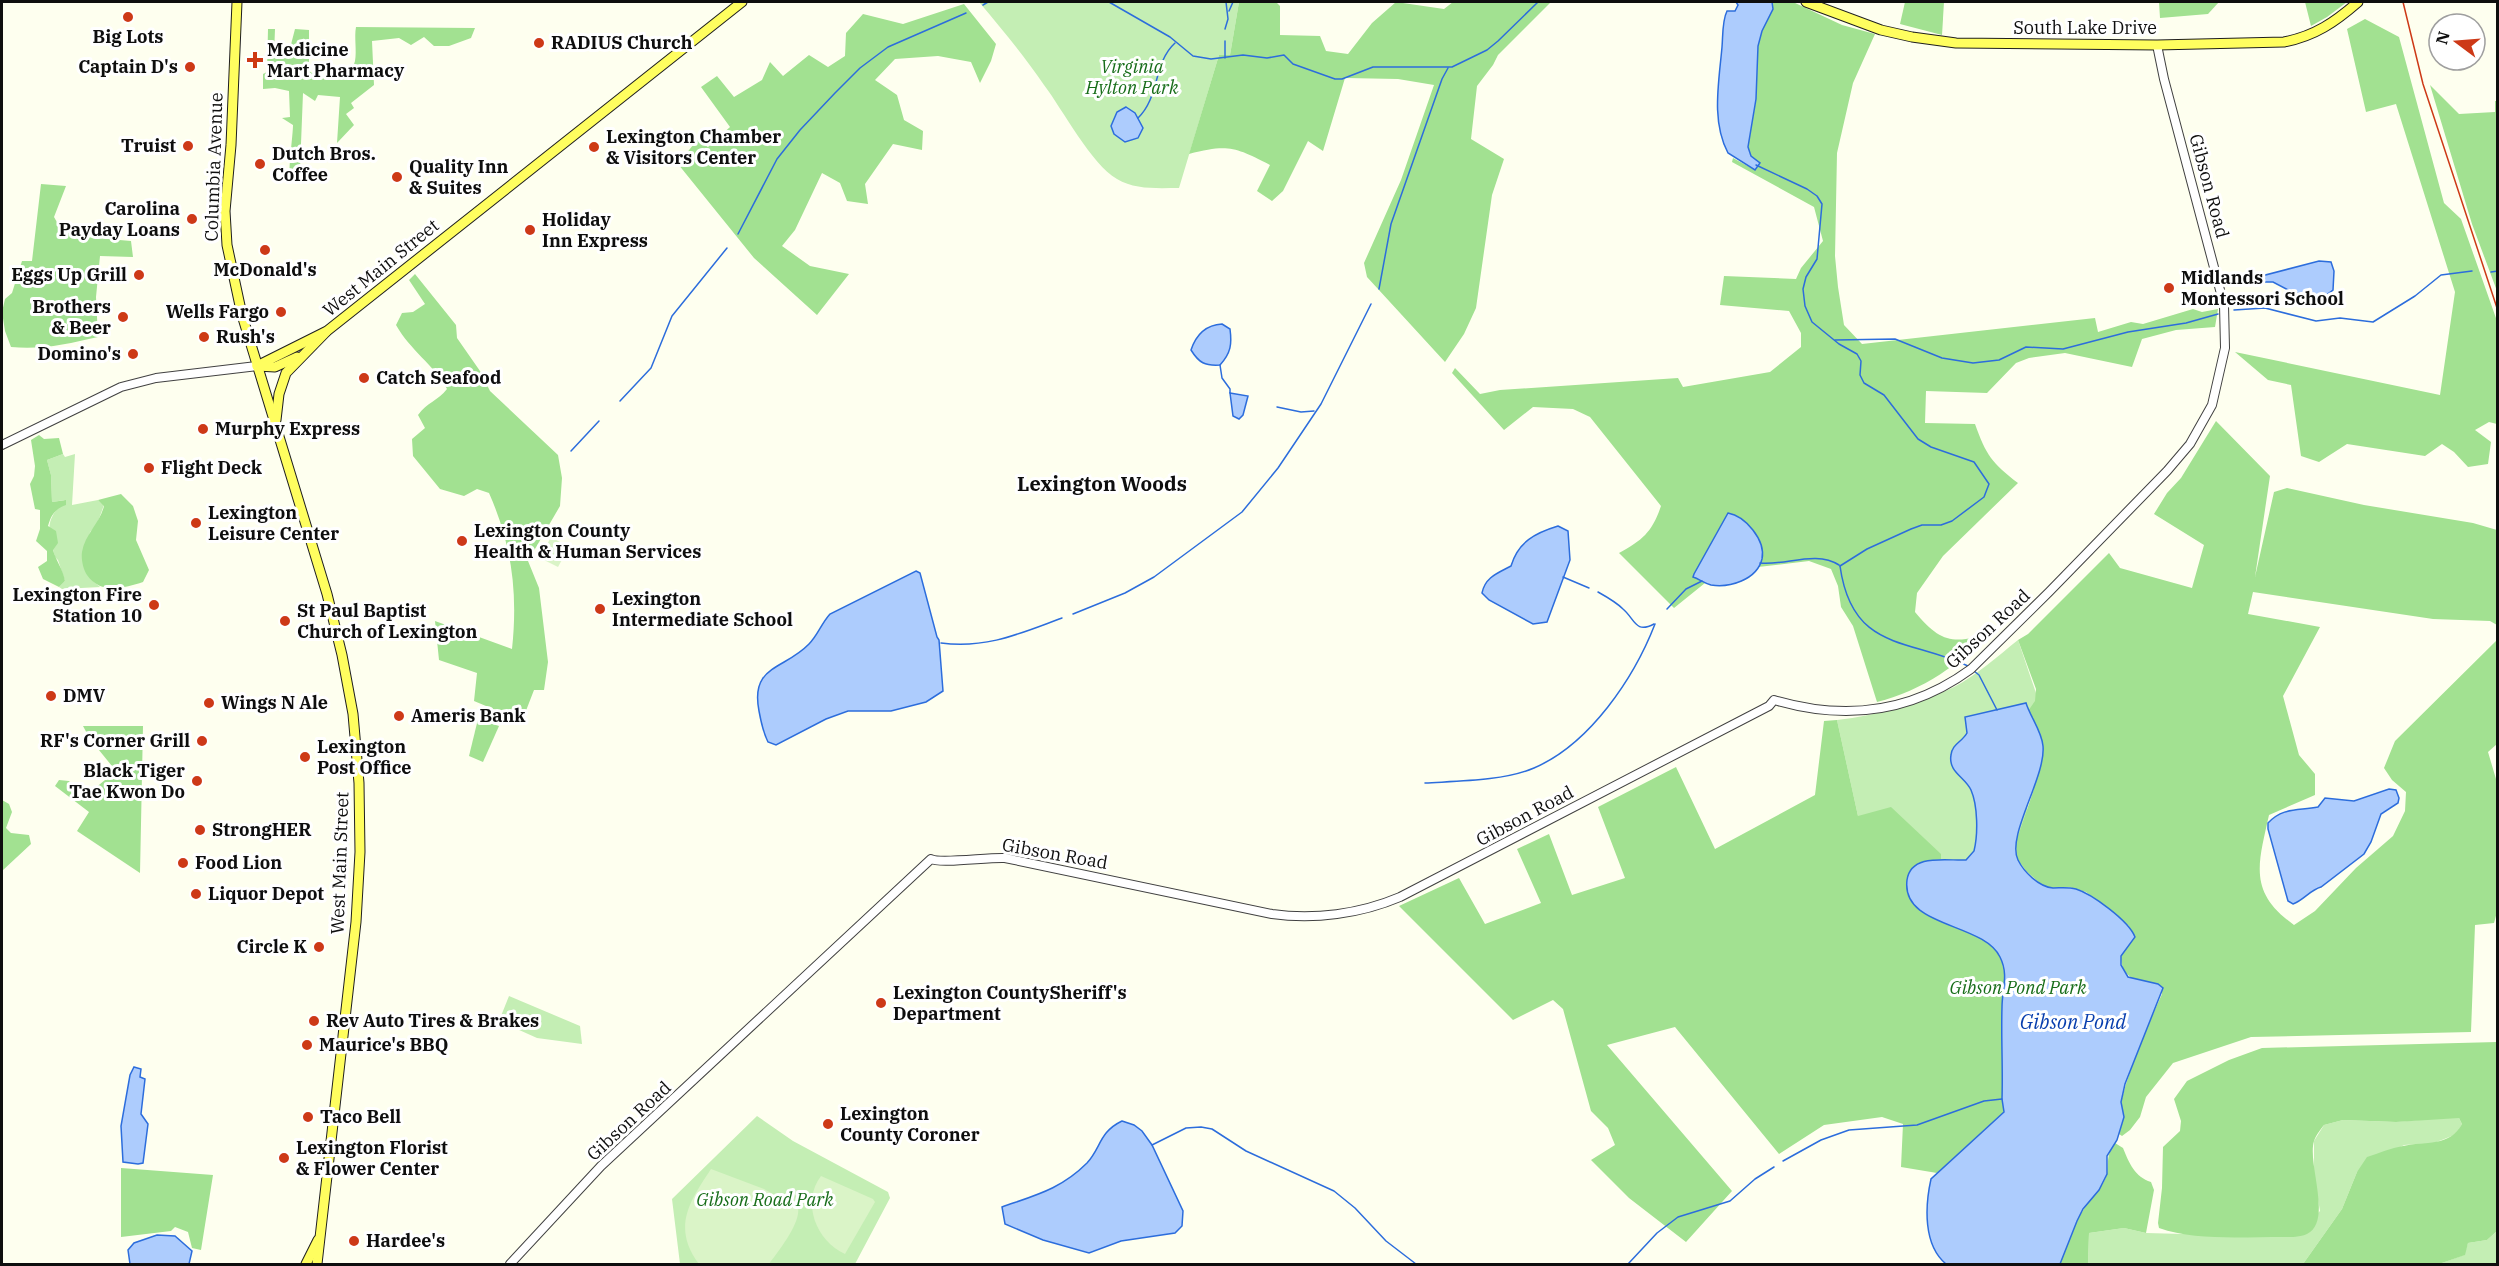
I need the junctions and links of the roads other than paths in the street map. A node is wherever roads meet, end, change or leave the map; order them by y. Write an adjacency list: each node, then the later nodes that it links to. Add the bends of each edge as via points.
1 (237, 2): 8 (main road, Columbia Avenue, via 225,211 227,245)
2 (742, 2): 6 (main road, West Main Street)
3 (1806, 2): 5 (main road, South Lake Drive, via 1871,27 1944,42)
4 (2358, 2): 5 (main road, South Lake Drive, via 2325,29 2299,40)
5 (2157, 45): 14 (street, Gibson Road, via 2224,305 2225,348 2216,393 2209,413 2184,452 1983,658 1950,683 1902,704 1863,712 1818,710 1774,700 1400,897 1334,914 1272,914 1015,859 990,857 938,863 931,859 602,1166)
6 (327, 331): 7 (main road); 8 (main road, West Main Street)
7 (308, 352): 8 (main road, via 275,367); 9 (main road, via 292,366 282,383)
8 (257, 366): 9 (main road, West Main Street); 10 (street, via 156,378 121,387)
9 (275, 426): 11 (main road, West Main Street, via 342,655 353,714 359,783 356,921)
10 (2, 445)
11 (319, 1238): 12 (main road); 13 (main road, West Main Street)
12 (306, 1264)
13 (316, 1264)
14 (510, 1264)

